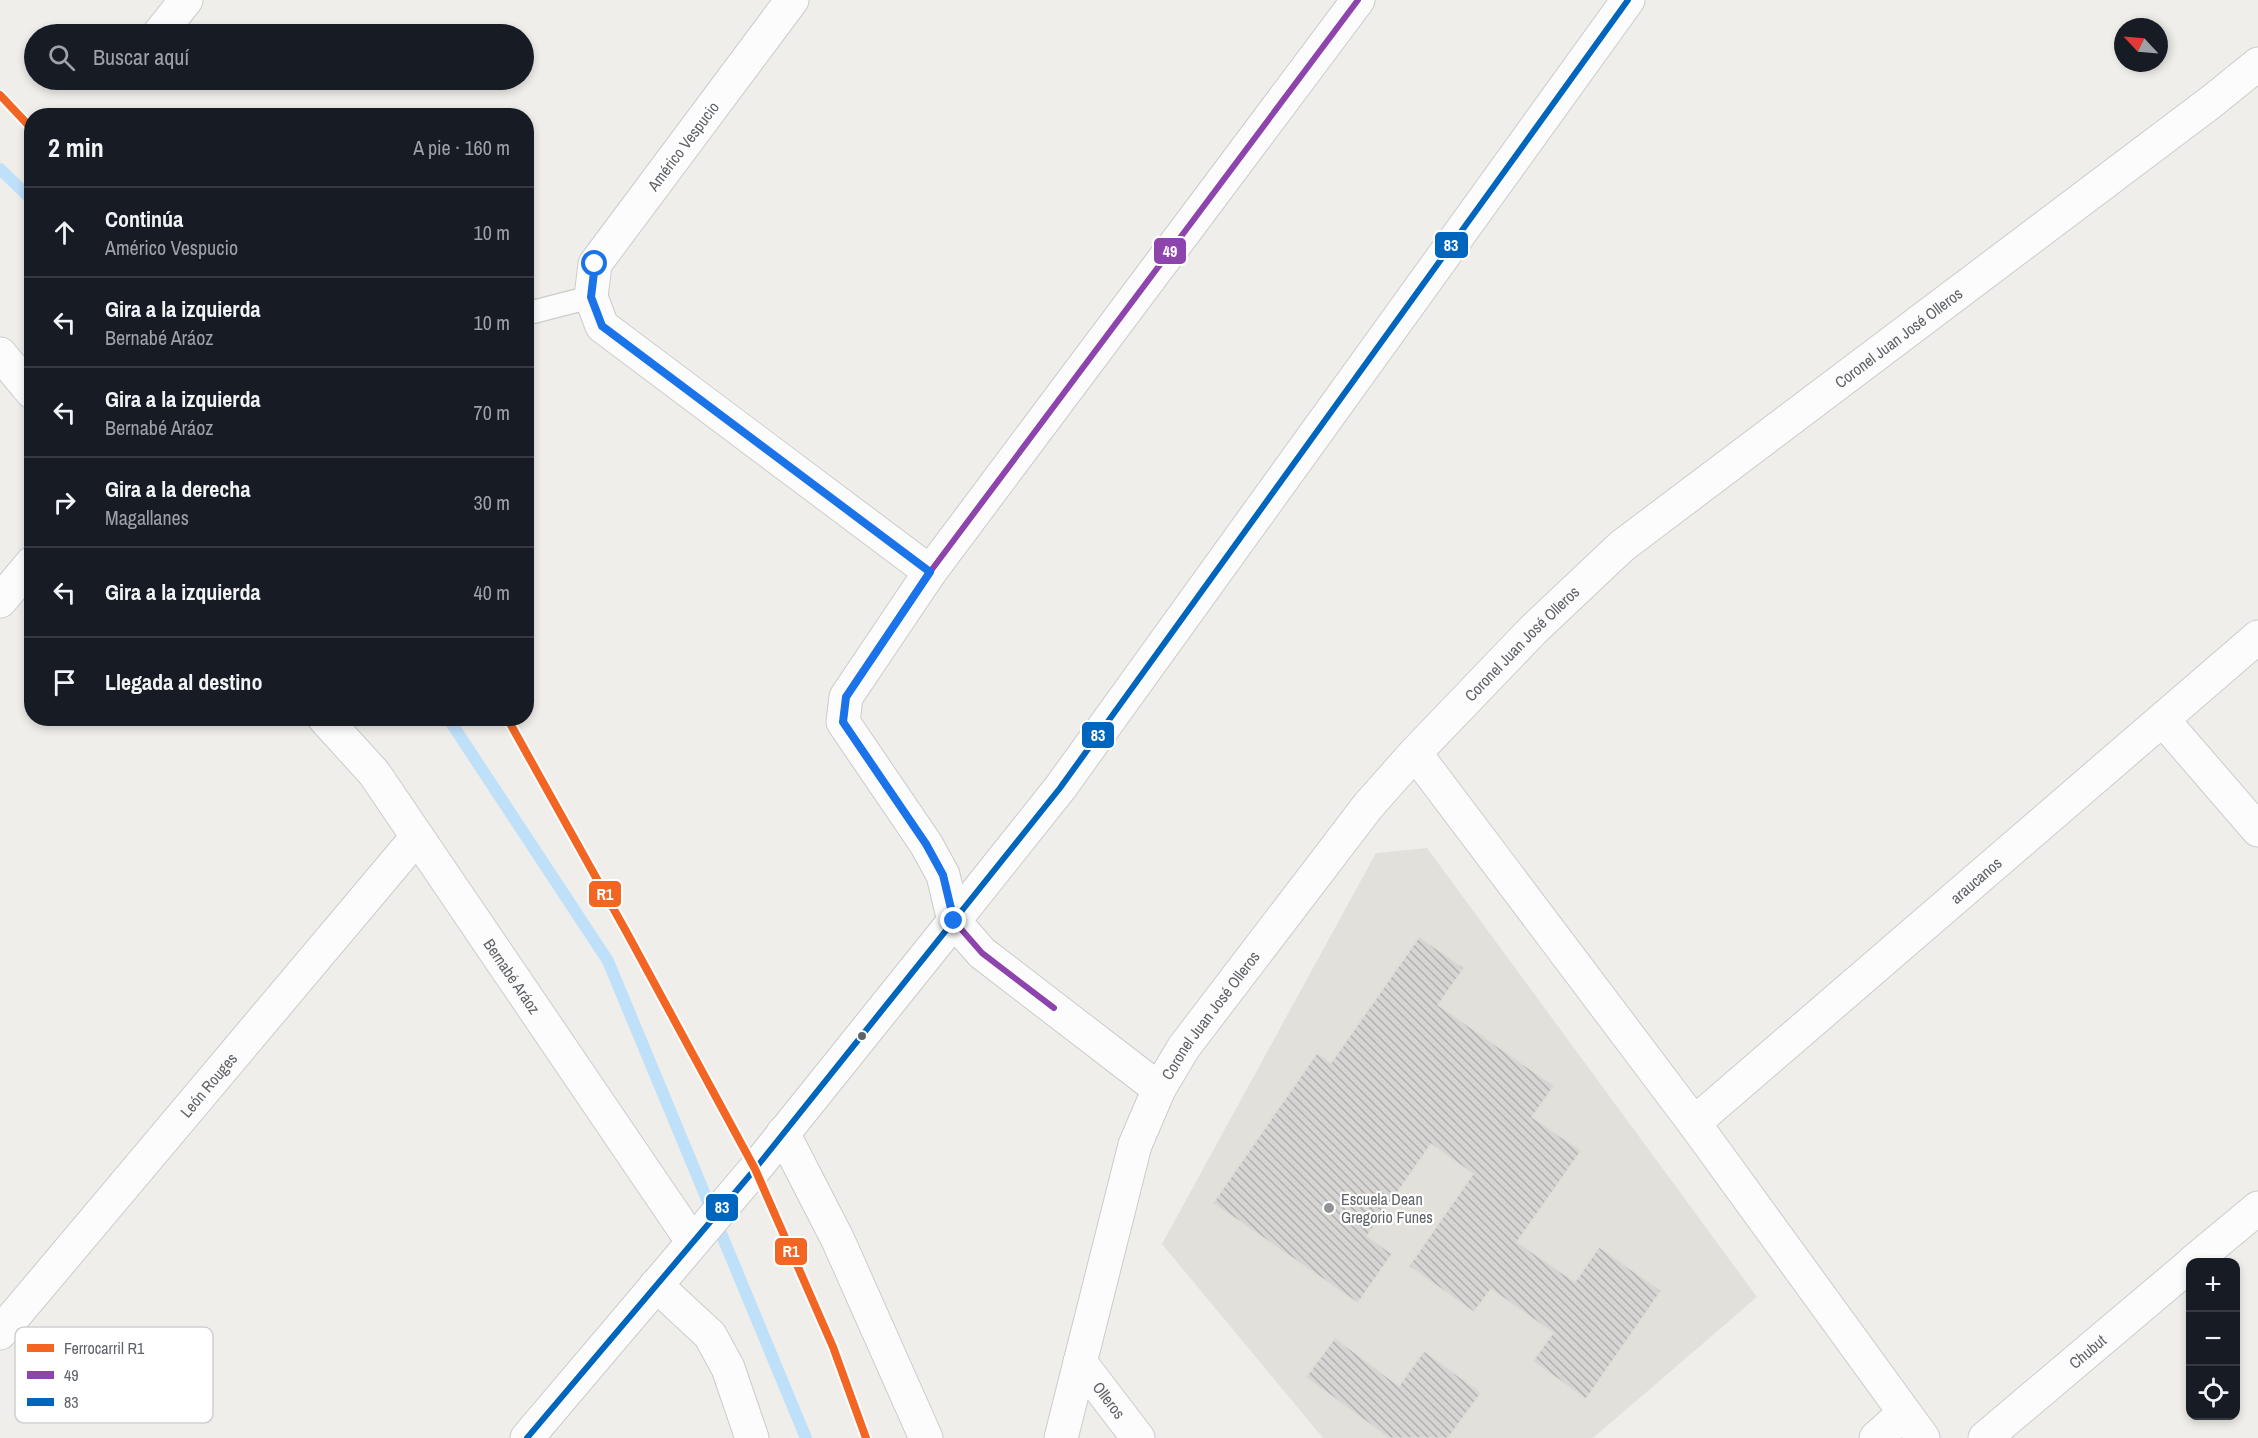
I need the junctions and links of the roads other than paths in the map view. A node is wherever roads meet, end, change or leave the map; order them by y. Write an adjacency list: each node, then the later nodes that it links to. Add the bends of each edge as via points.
1 (186, 0): 5 (street)
2 (792, 0): 7 (street, Américo Vespucio, via 595,264)
3 (1358, 0): 12 (street)
4 (1628, 0): 20 (street, via 1060,788)
5 (167, 24)
6 (2258, 64): 17 (street, Coronel Juan José Olleros, via 1622,546 1533,630)
7 (591, 297): 8 (lane); 12 (street, via 602,326)
8 (534, 312)
9 (0, 354): 10 (street)
10 (24, 382)
11 (24, 572): 13 (street)
12 (930, 572): 20 (street, via 846,697 843,722 926,844 943,875)
13 (0, 601)
14 (2258, 637): 15 (street, araucanos)
15 (2163, 720): 18 (street); 22 (street, araucanos)
16 (331, 726): 19 (street, Bernabé Aráoz, via 374,773)
17 (1415, 753): 21 (street, Coronel Juan José Olleros, via 1368,806 1184,1047); 22 (street)
18 (2258, 830)
19 (417, 837): 25 (street, Bernabé Aráoz); 29 (street, León Rouges)
20 (954, 921): 21 (street, via 982,953); 23 (street)
21 (1159, 1089): 30 (street, Coronel Juan José Olleros, via 1134,1145)
22 (1694, 1123): 31 (street)
23 (783, 1133): 25 (street); 34 (street, via 838,1239)
24 (2258, 1208): 26 (street, Chubut)
25 (699, 1232): 28 (street)
26 (2199, 1258)
27 (2186, 1269): 38 (street, Chubut)
28 (656, 1285): 32 (street); 33 (street, via 710,1335 728,1368)
29 (0, 1333)
30 (1080, 1362): 35 (street, Coronel Juan José Olleros); 36 (street, Olleros)
31 (1914, 1426): 37 (street)
32 (527, 1438)
33 (752, 1438)
34 (926, 1438)
35 (1061, 1438)
36 (1138, 1438)
37 (1875, 1438)
38 (1984, 1438)

